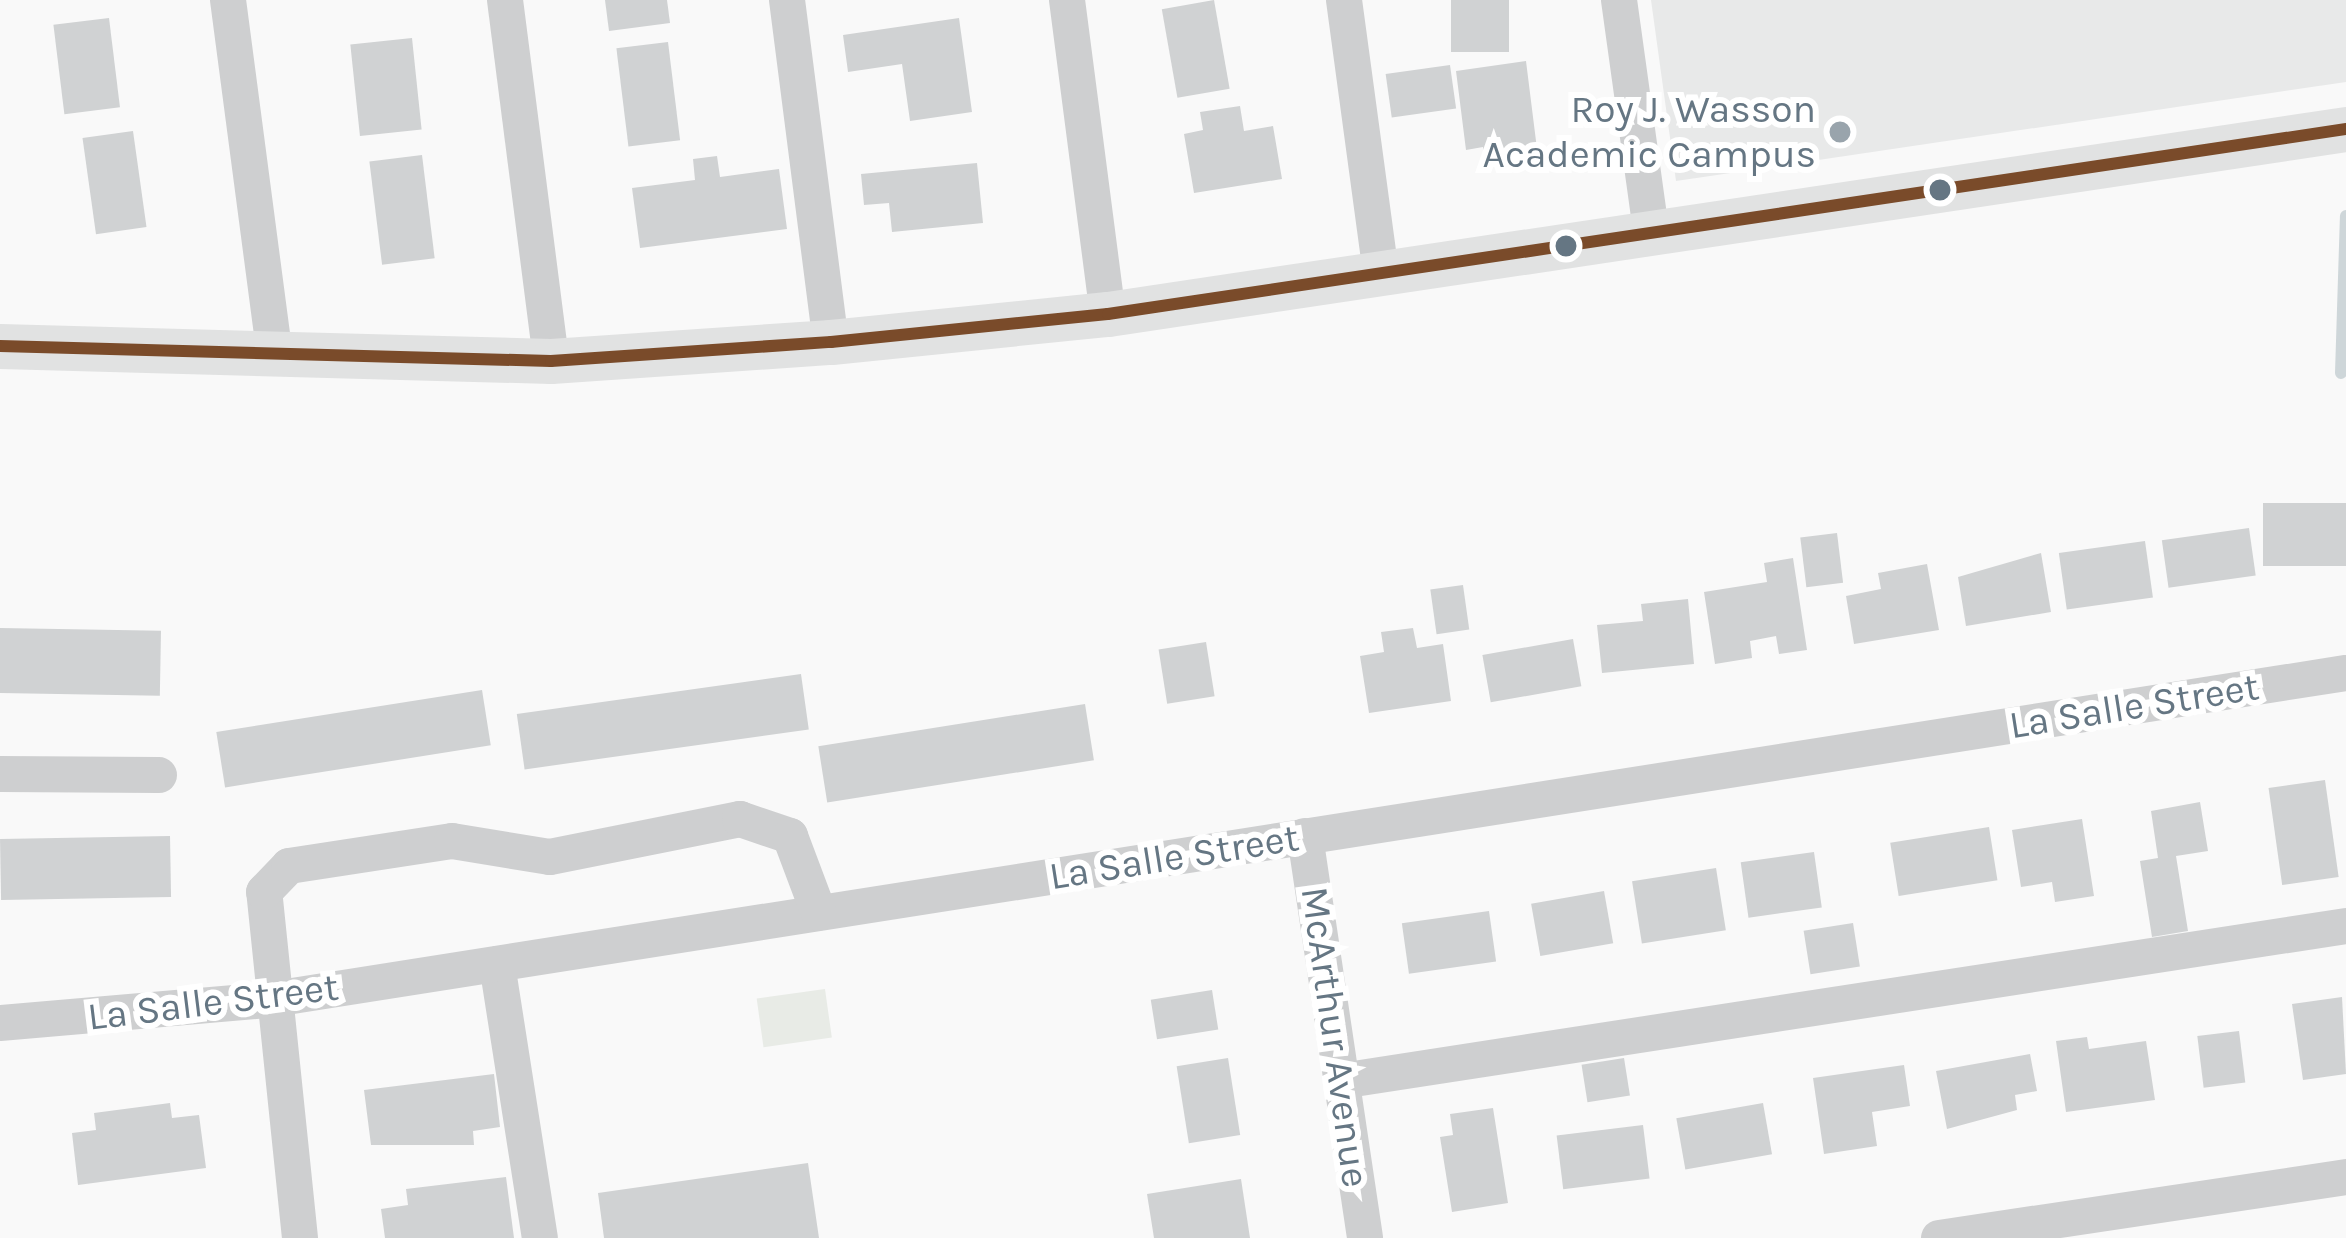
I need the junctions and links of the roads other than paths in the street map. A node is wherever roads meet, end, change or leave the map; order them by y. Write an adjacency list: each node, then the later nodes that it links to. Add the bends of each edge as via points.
1 (228, 0): 13 (street)
2 (505, 0): 14 (street)
3 (787, 0): 11 (street)
4 (1067, 0): 10 (street)
5 (1344, 0): 9 (street)
6 (1618, 0): 8 (street)
7 (2346, 129): 8 (main road)
8 (1652, 232): 9 (main road)
9 (1381, 273): 10 (main road)
10 (1108, 314): 11 (main road)
11 (831, 342): 14 (main road)
12 (0, 345): 13 (main road)
13 (275, 356): 14 (main road)
14 (551, 362)
15 (2346, 673): 18 (street, La Salle Street)
16 (0, 774): 17 (street)
17 (159, 775)
18 (1305, 836): 19 (street, La Salle Street); 24 (street, McArthur Avenue)
19 (819, 913): 21 (street, La Salle Street); 22 (street, via 790,836 740,819 550,857 452,841 289,866 264,892)
20 (2346, 926): 24 (street)
21 (497, 964): 22 (street, La Salle Street); 27 (street)
22 (267, 1000): 23 (street, La Salle Street); 26 (street)
23 (0, 1023)
24 (1341, 1082): 28 (street, McArthur Avenue)
25 (2346, 1177): 29 (street)
26 (300, 1238)
27 (540, 1238)
28 (1365, 1238)
29 (1939, 1238)

